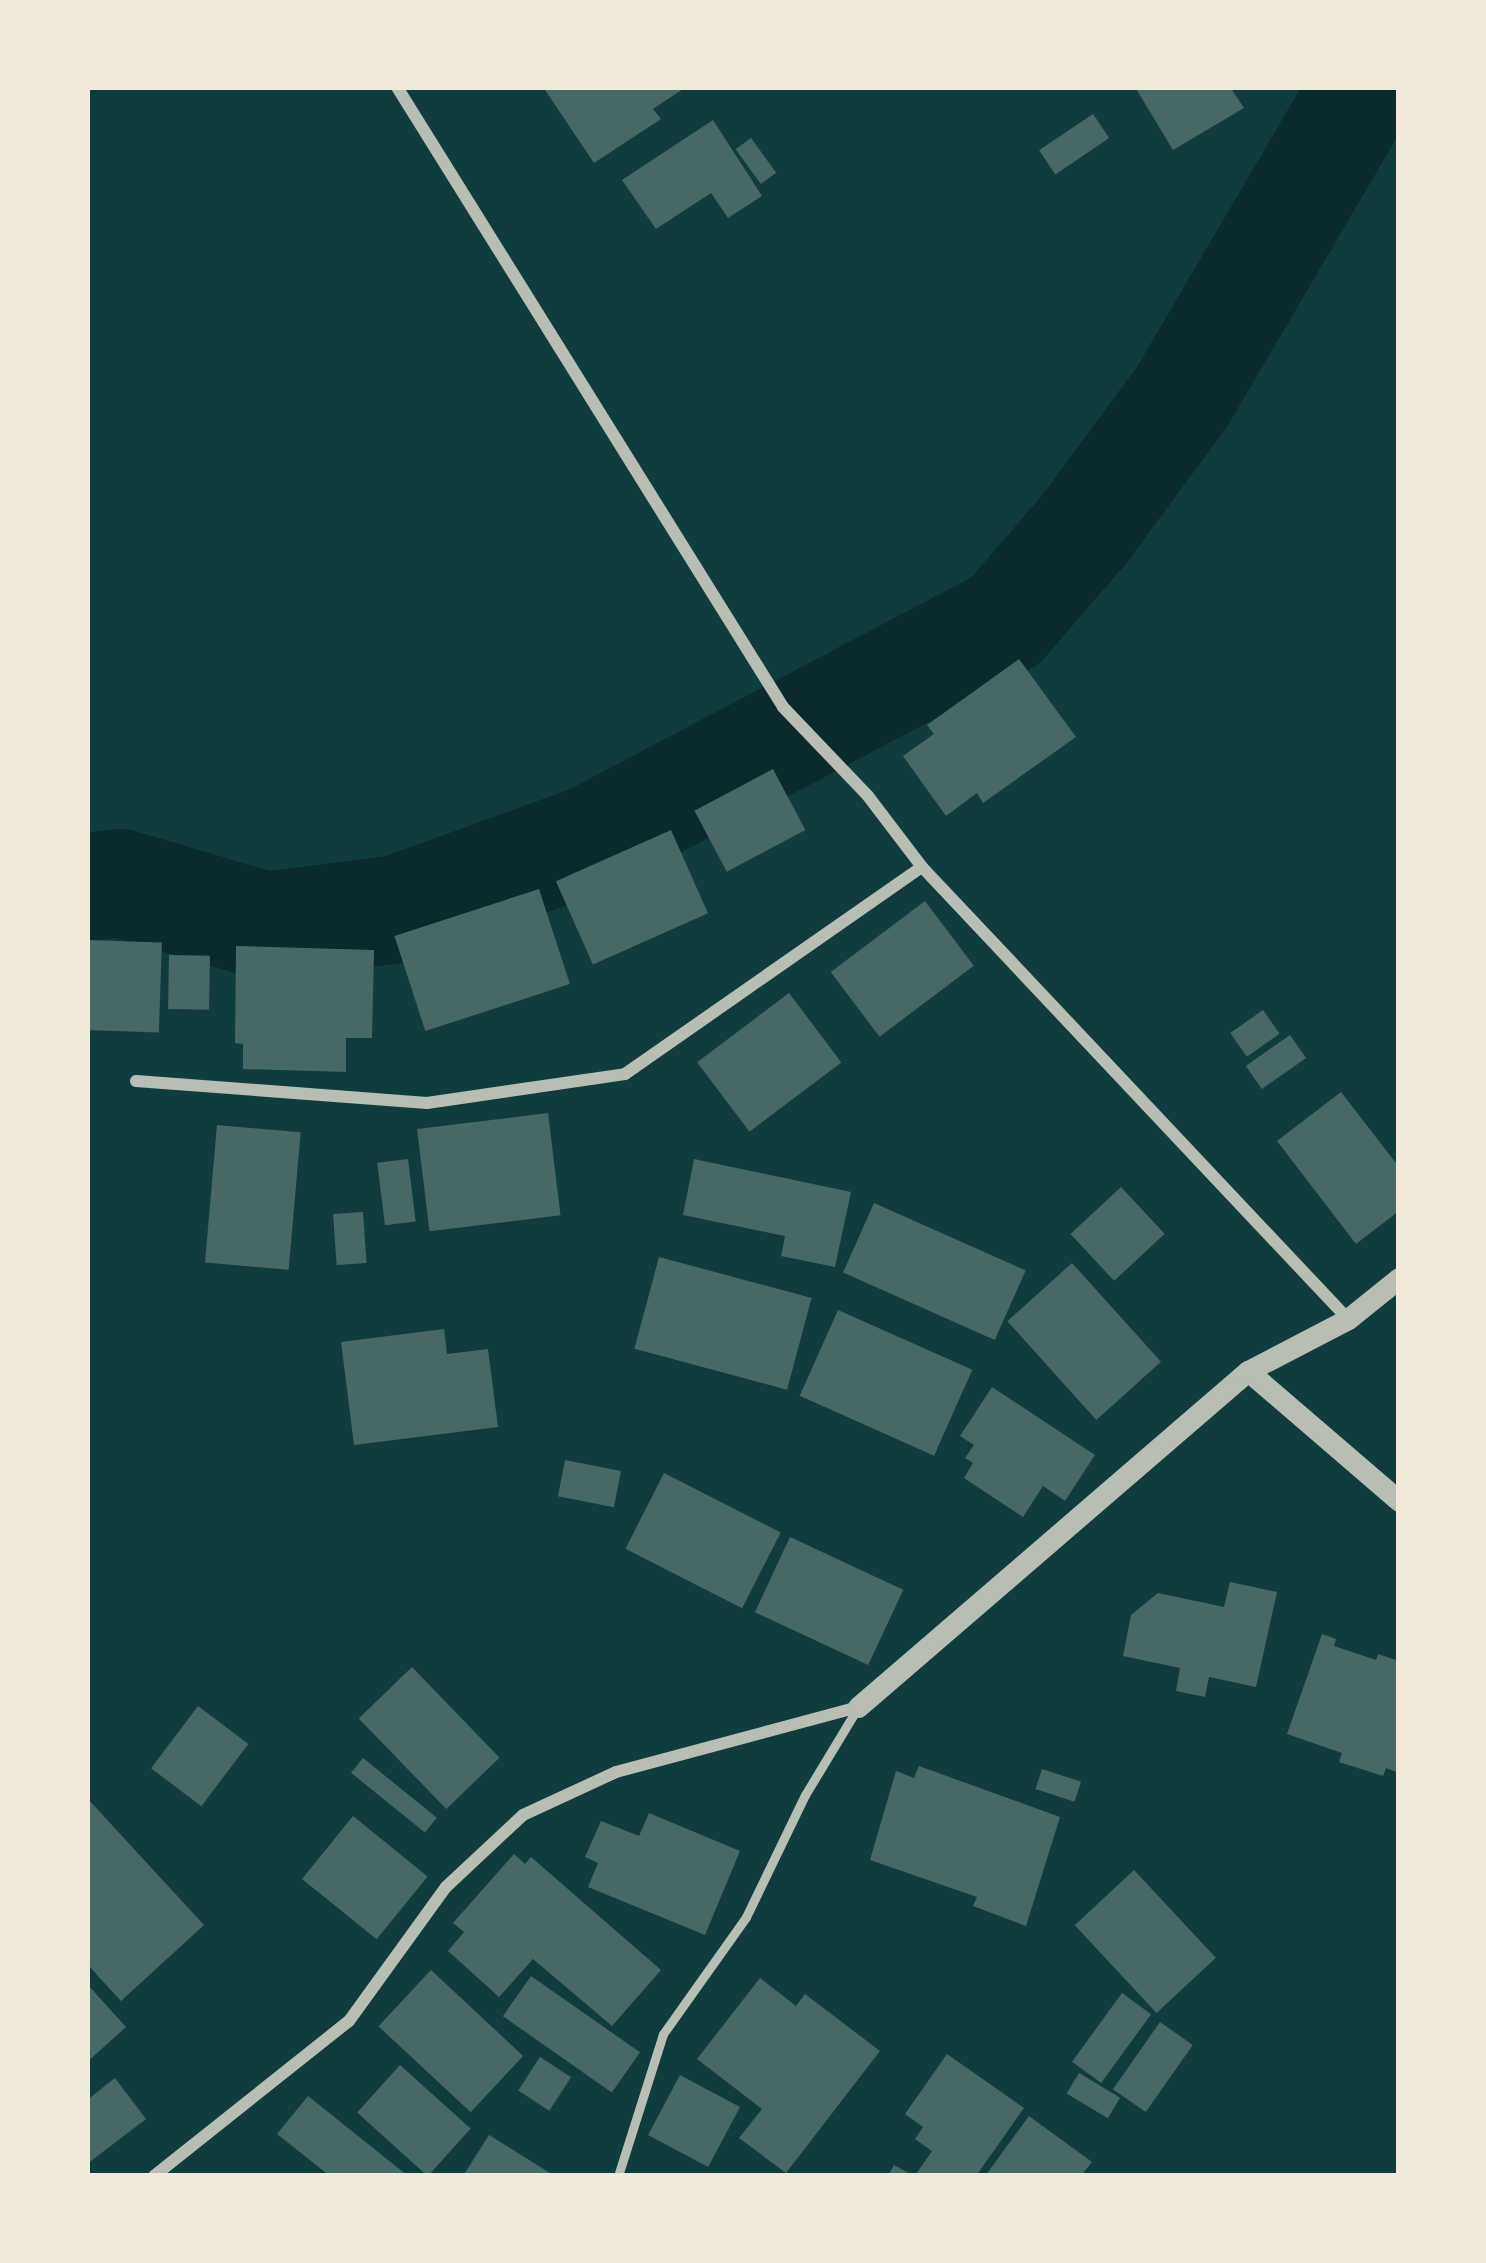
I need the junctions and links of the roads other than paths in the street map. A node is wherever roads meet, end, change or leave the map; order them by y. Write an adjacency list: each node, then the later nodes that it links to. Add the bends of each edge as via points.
1 (397, 87): 2 (street, via 783,707)
2 (922, 867): 3 (street, via 625,1074 427,1103); 5 (street)
3 (136, 1081)
4 (1399, 1277): 5 (street)
5 (1348, 1319): 6 (street)
6 (1248, 1371): 7 (street); 8 (street)
7 (1399, 1501)
8 (858, 1707): 9 (street, via 616,1772 523,1815 446,1887 349,2020); 10 (lane, via 746,1917 663,2034)
9 (154, 2176)
10 (618, 2176)

